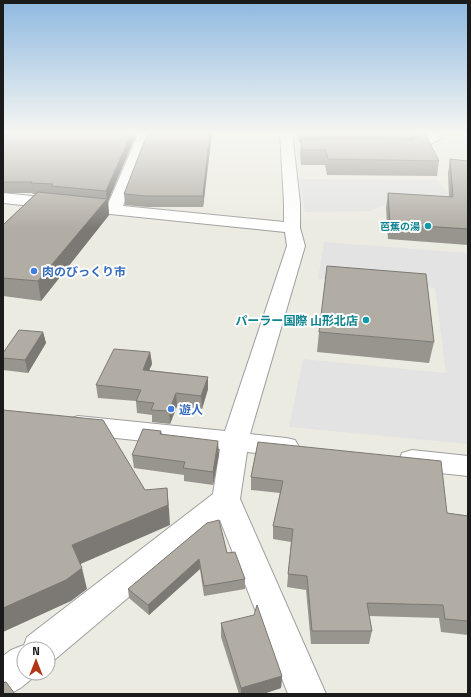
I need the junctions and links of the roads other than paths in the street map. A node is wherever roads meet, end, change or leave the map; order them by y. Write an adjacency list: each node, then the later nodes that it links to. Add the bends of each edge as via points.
1 (132, 165): 4 (street)
2 (292, 165): 5 (street)
3 (3, 198): 4 (street)
4 (114, 209): 5 (street)
5 (292, 228): 7 (street, via 296,246)
6 (57, 422): 7 (street)
7 (235, 441): 8 (street); 11 (street)
8 (313, 450)
9 (390, 458): 10 (street)
10 (468, 466)
11 (226, 499): 12 (street); 15 (street)
12 (50, 641)
13 (16, 668): 14 (street)
14 (3, 679)
15 (307, 694)

